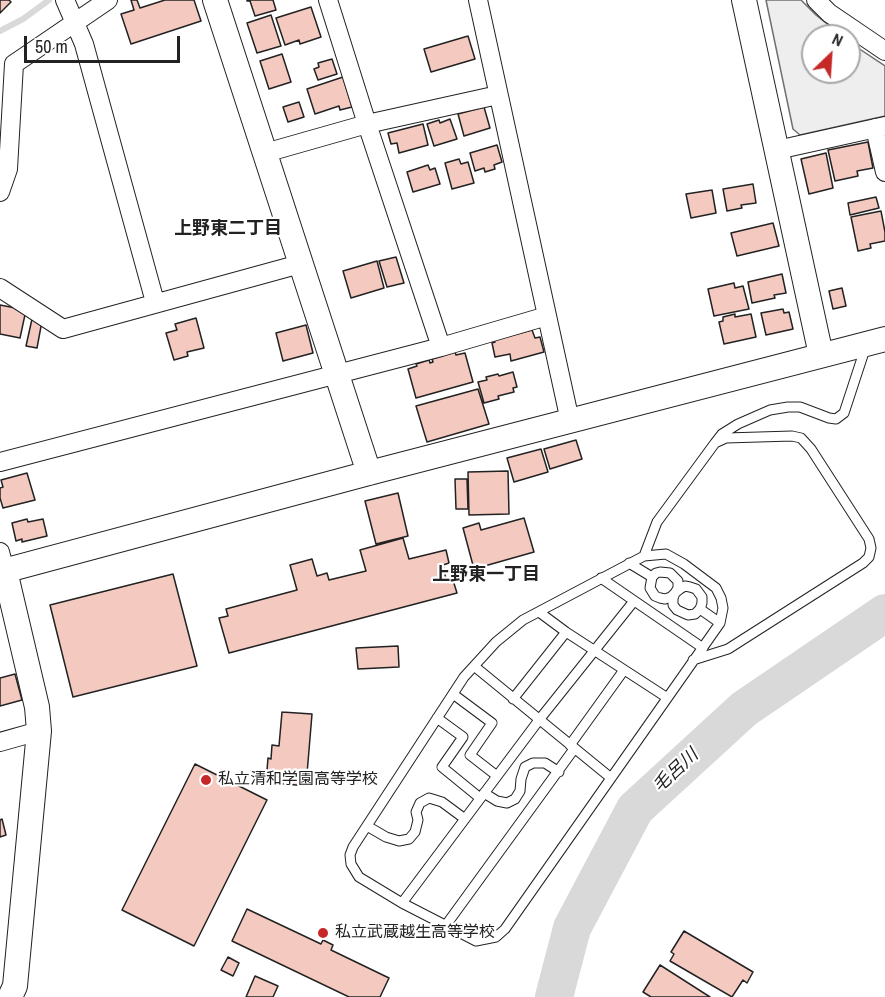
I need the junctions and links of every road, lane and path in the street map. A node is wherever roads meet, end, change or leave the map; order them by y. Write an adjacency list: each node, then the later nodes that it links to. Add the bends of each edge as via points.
1 (64, 0): 8 (street)
2 (108, 0): 8 (street)
3 (215, 0): 14 (street)
4 (328, 0): 11 (street)
5 (478, 0): 10 (street)
6 (744, 0): 13 (street)
7 (816, 0): 9 (street)
8 (75, 23): 16 (street, via 14,64 8,169); 19 (street)
9 (885, 51)
10 (498, 95): 11 (street); 20 (street)
11 (367, 124): 14 (street); 22 (street)
12 (880, 127): 13 (street); 15 (street)
13 (777, 150): 23 (street)
14 (265, 153): 17 (street)
15 (885, 172)
16 (0, 192)
17 (300, 264): 19 (street); 24 (street)
18 (0, 288): 19 (street, via 63,328)
19 (155, 302)
20 (547, 316): 22 (street); 25 (street)
21 (876, 341): 23 (street); 26 (lane, via 844,413 836,419 788,406 738,424)
22 (441, 347): 24 (street)
23 (821, 355): 25 (street)
24 (336, 374): 27 (street); 28 (street)
25 (570, 421): 28 (street)
26 (715, 443): 29 (lane, via 657,522); 42 (lane, via 726,438 801,438 869,539 871,548 863,563 728,649)
27 (0, 462)
28 (369, 473): 31 (street)
29 (644, 556): 30 (lane); 38 (lane, via 666,554 716,588 723,608)
30 (629, 563): 32 (lane); 33 (lane)
31 (2, 565): 50 (street, via 37,707)
32 (652, 577): 34 (lane, via 650,588 656,596 666,599); 34 (lane, via 660,572 670,573 678,581)
33 (601, 578): 35 (lane); 37 (lane)
34 (675, 592): 36 (lane, via 676,610 688,615); 36 (lane, via 685,586 696,589 702,597)
35 (634, 601): 40 (lane); 41 (lane)
36 (699, 609): 38 (lane)
37 (539, 612): 39 (lane); 43 (lane, via 496,642)
38 (720, 623): 40 (lane)
39 (566, 632): 41 (lane); 47 (lane)
40 (703, 648): 42 (lane)
41 (594, 651): 44 (lane); 49 (lane)
42 (693, 660): 46 (lane)
43 (474, 666): 45 (lane); 47 (lane)
44 (624, 669): 46 (lane); 52 (lane)
45 (453, 694): 48 (lane); 54 (lane, via 492,723 470,755)
46 (666, 698): 55 (lane)
47 (513, 699): 49 (lane)
48 (437, 718): 56 (lane, via 463,737 442,767); 58 (lane)
49 (539, 720): 52 (lane); 54 (lane)
50 (39, 731): 51 (street); 61 (street, via 15,986)
51 (0, 742)
52 (572, 747): 53 (lane); 55 (lane)
53 (559, 772): 56 (lane, via 545,763 533,763 525,767 515,799 507,803); 60 (lane)
54 (497, 776): 56 (lane)
55 (611, 778): 60 (lane, via 505,929 496,937 476,941)
56 (482, 796): 57 (lane)
57 (465, 819): 58 (lane, via 442,802 429,798 420,803 415,832 409,839 386,837); 59 (lane)
58 (367, 826): 59 (lane, via 350,855 354,870)
59 (402, 903): 60 (lane)
60 (446, 926)
61 (10, 997)

